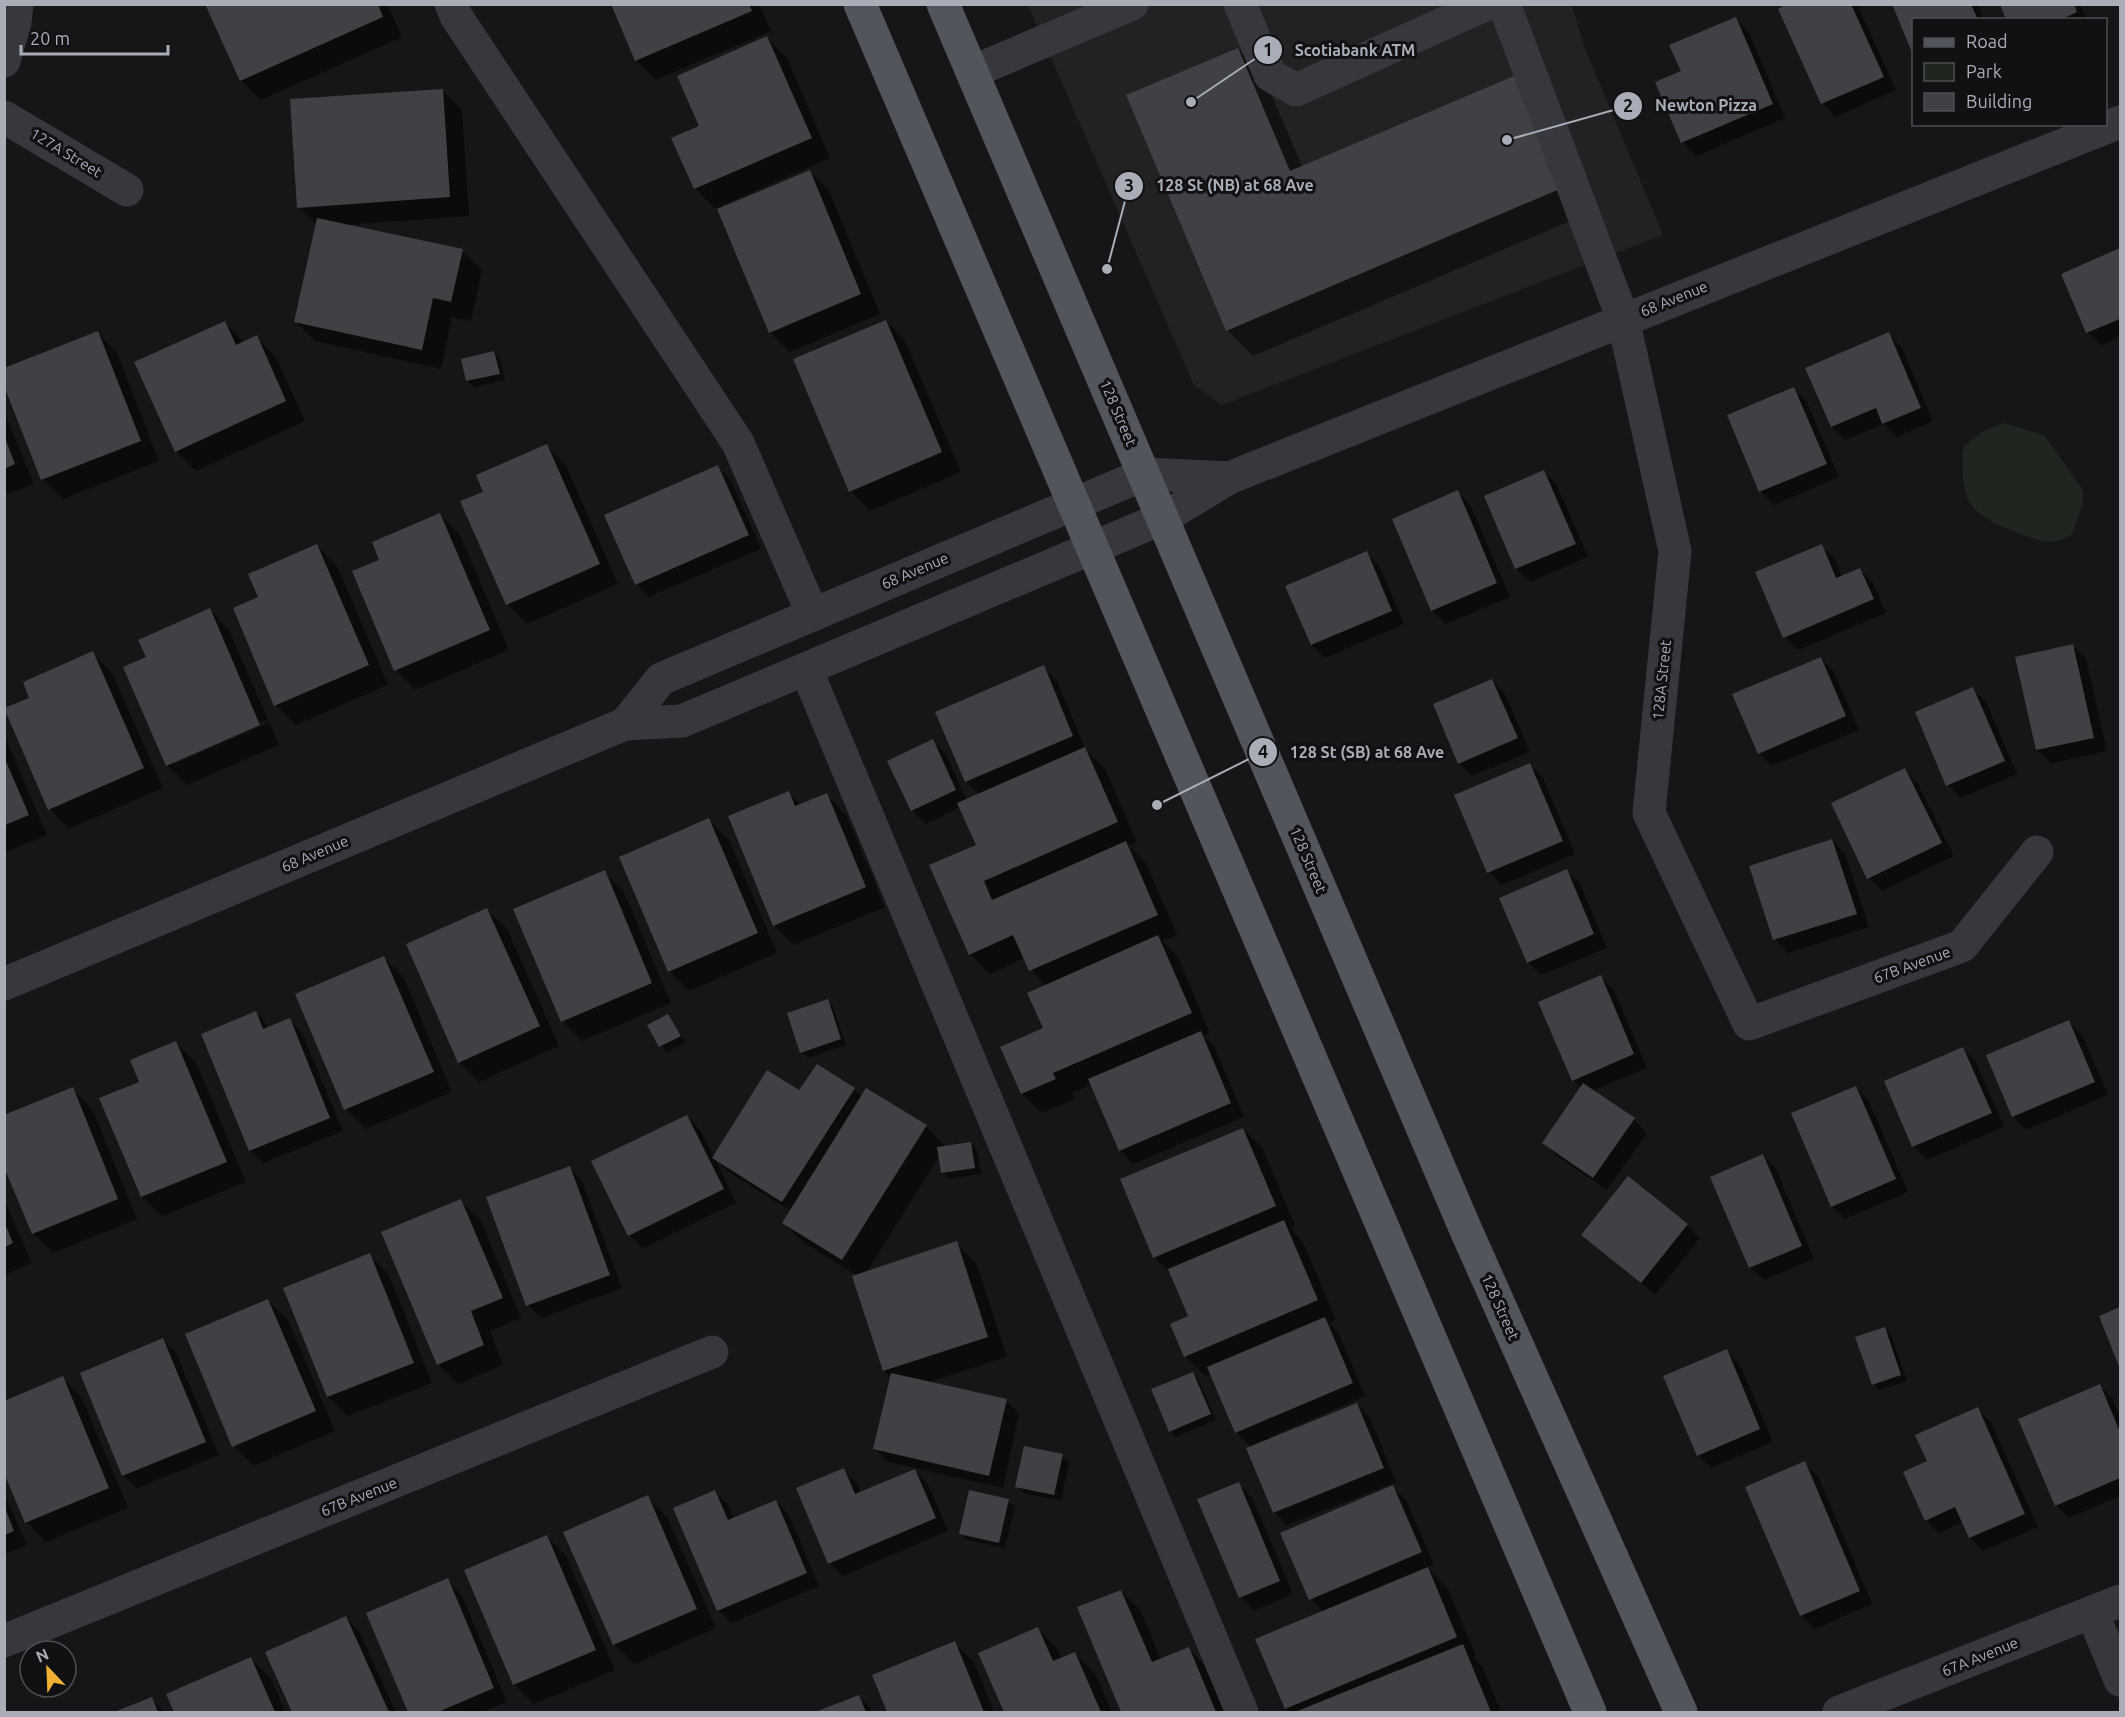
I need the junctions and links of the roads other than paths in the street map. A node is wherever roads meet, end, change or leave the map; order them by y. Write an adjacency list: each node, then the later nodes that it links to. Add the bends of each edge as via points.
1 (17, 4): 9 (street)
2 (451, 4): 20 (street, via 738,443)
3 (860, 4): 17 (main road)
4 (943, 4): 10 (main road, 128 Street)
5 (1132, 4): 10 (street)
6 (1239, 4): 7 (street, via 1270,75 1296,90)
7 (1487, 4)
8 (1504, 4): 14 (street, 128A Street)
9 (4, 61)
10 (972, 72): 15 (main road, 128 Street)
11 (4, 117): 13 (street, 127A Street)
12 (2121, 122): 14 (street, 68 Avenue)
13 (127, 190)
14 (1623, 319): 16 (street, 68 Avenue); 25 (street, 128A Street, via 1675,551 1649,813)
15 (1145, 474): 16 (street, 68 Avenue); 17 (street, 68 Avenue); 18 (main road, 128 Street)
16 (1229, 478): 18 (street, 68 Avenue)
17 (1074, 504): 19 (main road); 20 (street, 68 Avenue)
18 (1163, 518): 19 (street, 68 Avenue); 32 (main road, 128 Street, via 1465,1228)
19 (1093, 547): 21 (street, 68 Avenue); 31 (main road)
20 (813, 615): 22 (street, 68 Avenue, via 660,679)
21 (806, 669): 22 (street, 68 Avenue, via 682,721); 30 (street)
22 (625, 724): 24 (street, 68 Avenue)
23 (2037, 852): 25 (street, 67B Avenue, via 1962,946)
24 (4, 984)
25 (1749, 1024)
26 (712, 1352): 28 (street, 67B Avenue)
27 (2106, 1607): 29 (street); 33 (street, 67A Avenue)
28 (4, 1641)
29 (2121, 1680)
30 (1242, 1713)
31 (1590, 1713)
32 (1681, 1713)
33 (1839, 1713)

